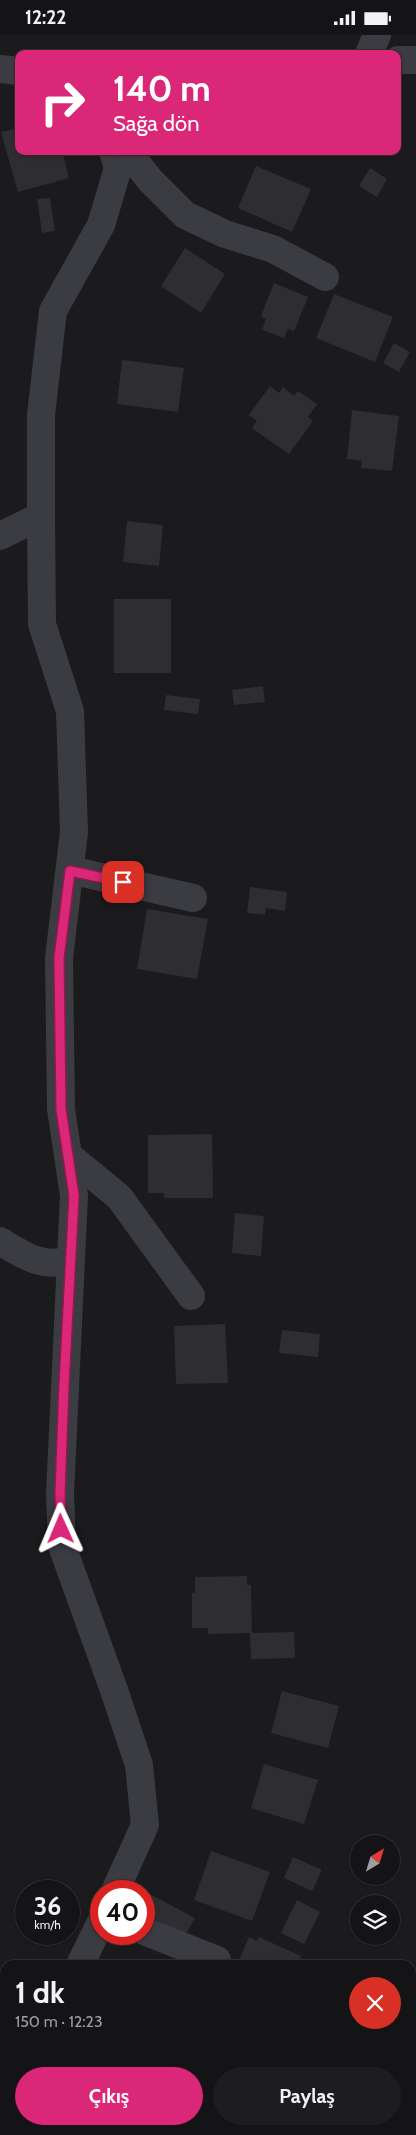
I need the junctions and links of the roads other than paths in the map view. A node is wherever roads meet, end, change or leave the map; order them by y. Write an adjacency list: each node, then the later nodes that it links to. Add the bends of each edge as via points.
1 (377, 35): 2 (street)
2 (371, 50)
3 (401, 59): 4 (street)
4 (416, 60)
5 (0, 69): 6 (street)
6 (15, 71)
7 (114, 155): 10 (street, via 118,168 100,225 53,311 41,415)
8 (130, 155): 9 (street, via 184,215 225,234 274,249)
9 (326, 277)
10 (41, 516): 11 (street); 12 (street, via 42,625 70,711 74,832)
11 (0, 536)
12 (70, 871): 13 (street); 14 (street, via 59,958 61,1109)
13 (193, 897)
14 (68, 1155): 16 (street, via 74,1196); 17 (street, via 119,1197)
15 (0, 1241): 16 (street, via 28,1259 57,1265)
16 (70, 1260): 18 (street, via 60,1494 62,1546 139,1765 145,1825)
17 (191, 1295)
18 (120, 1880)
19 (155, 1935): 22 (street)
20 (90, 1945): 21 (street)
21 (82, 1960)
22 (217, 1960)

